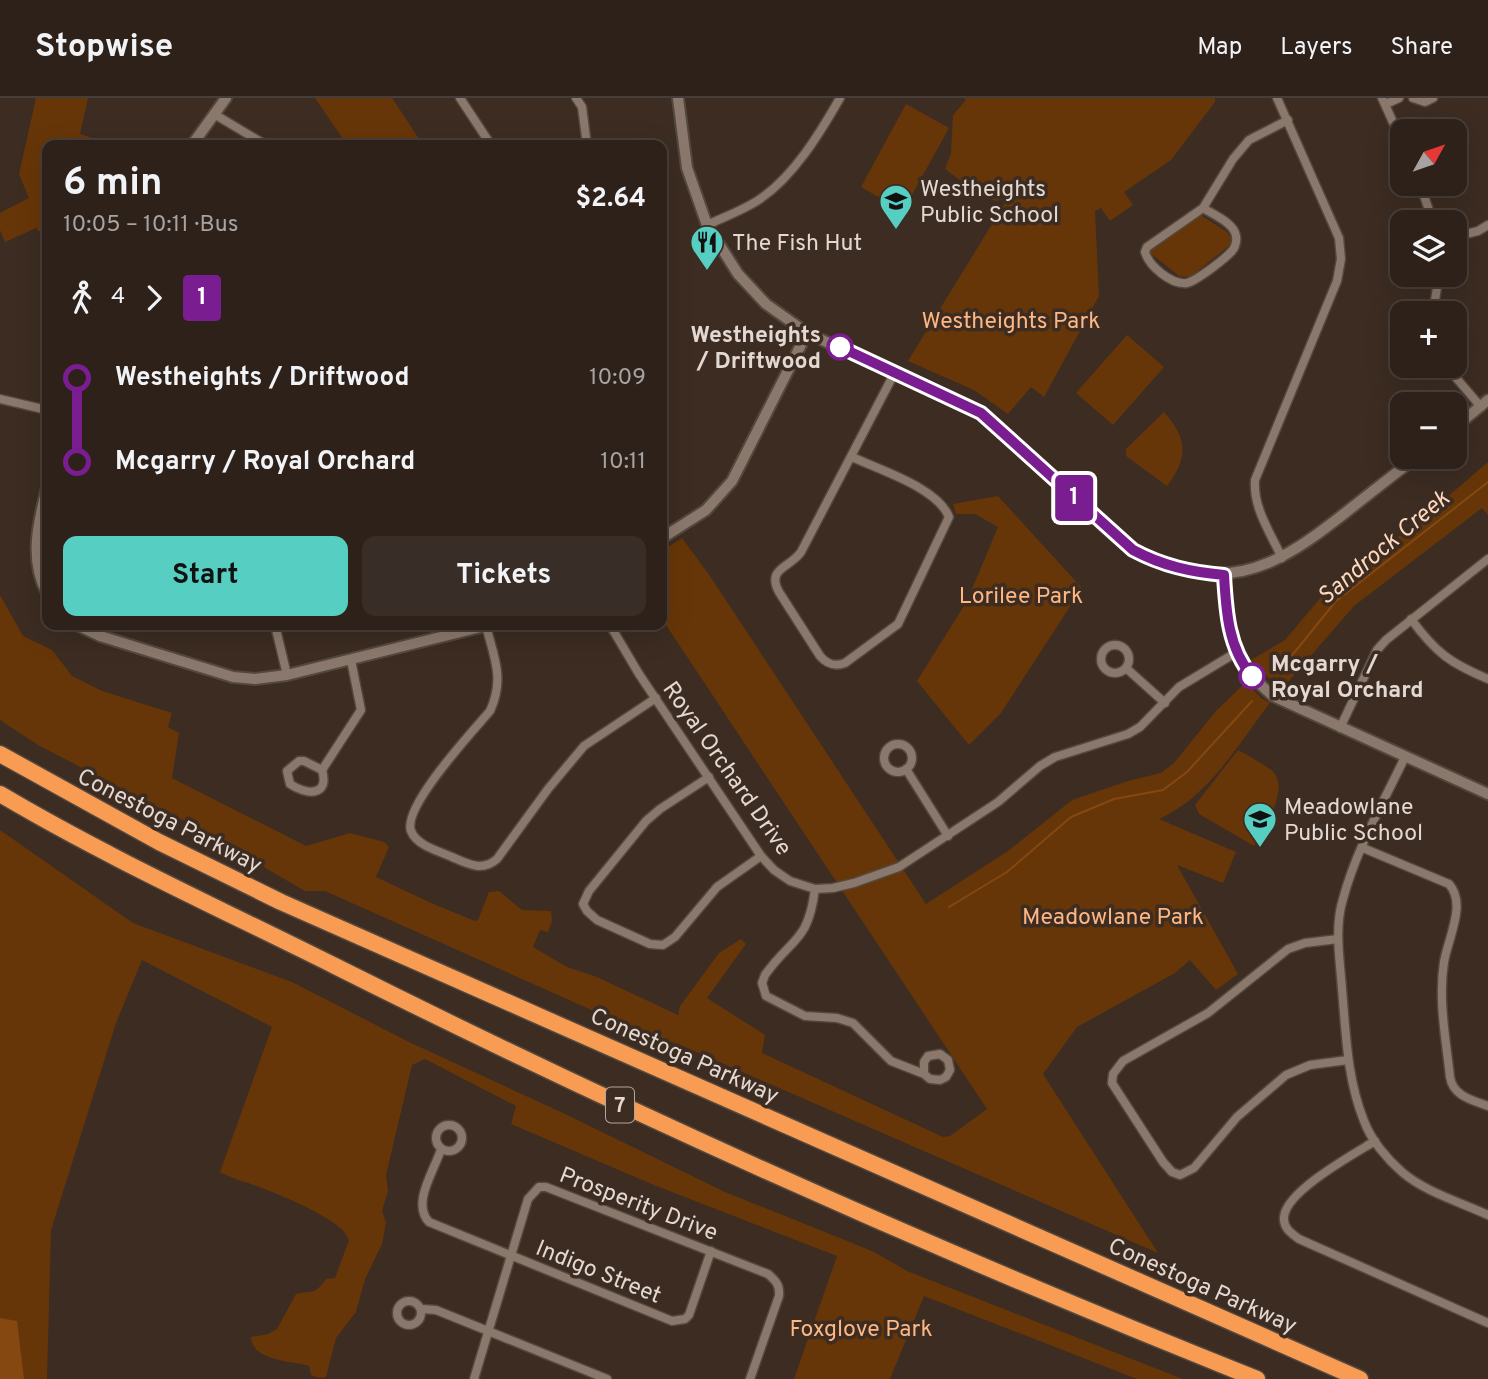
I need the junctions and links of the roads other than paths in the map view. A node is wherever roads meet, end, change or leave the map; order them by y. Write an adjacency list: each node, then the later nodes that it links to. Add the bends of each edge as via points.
1 (226, 98): 11 (street)
2 (460, 98): 16 (street)
3 (576, 98): 17 (street, via 582,107)
4 (678, 98): 19 (street, via 687,169)
5 (840, 98): 19 (street, via 818,137 771,191)
6 (1277, 98): 13 (street)
7 (1399, 98): 10 (street)
8 (1413, 98): 9 (street, via 1425,102)
9 (1433, 98)
10 (1384, 101): 12 (street)
11 (214, 114): 14 (street); 15 (street)
12 (1392, 119)
13 (1288, 120): 18 (street, via 1249,140); 33 (street, via 1339,238 1341,260 1337,281 1255,480 1259,510)
14 (196, 140)
15 (258, 140)
16 (488, 140)
17 (586, 140)
18 (1203, 208): 18 (street, via 1150,243 1144,252 1148,262 1180,283 1196,279 1236,244 1233,229)
19 (707, 225): 22 (street, via 756,294)
20 (1488, 225): 21 (street)
21 (1467, 234)
22 (807, 333): 23 (street); 32 (street, via 732,481 706,510)
23 (895, 372): 29 (street); 35 (street, via 981,413 1133,550 1157,563)
24 (1459, 378): 26 (street)
25 (0, 399): 27 (street)
26 (1485, 403): 28 (street)
27 (42, 409)
28 (1467, 418)
29 (852, 457): 29 (street, via 799,557 779,570 774,583 820,656 834,665 845,663 898,624 948,517 938,500 925,491)
30 (1402, 469): 33 (street)
31 (42, 509): 36 (street, via 36,554)
32 (667, 535)
33 (1282, 558): 35 (street)
34 (1488, 559): 37 (street)
35 (1224, 575): 43 (street, via 1230,632)
36 (42, 581)
37 (1411, 619): 47 (street, via 1450,662); 50 (street, via 1377,650)
38 (87, 630): 46 (street, via 233,677)
39 (276, 630): 46 (street)
40 (468, 630): 44 (street)
41 (489, 630): 48 (street, via 498,671 497,696 428,787 410,822 420,842 470,865 490,865 584,746)
42 (613, 630): 48 (street, Royal Orchard Drive)
43 (1237, 652): 49 (street, via 1190,679); 50 (street, via 1246,669 1273,696)
44 (351, 660): 46 (street); 54 (street, via 361,710)
45 (1126, 668): 49 (street)
46 (287, 675)
47 (1488, 680)
48 (656, 698): 55 (street, Royal Orchard Drive)
49 (1165, 703): 58 (street, via 1128,734 1040,766)
50 (1340, 728): 52 (street)
51 (0, 754): 78 (highway, Conestoga Parkway / 7, via 159,842 281,902)
52 (1405, 757): 57 (street); 59 (street)
53 (906, 769): 58 (street)
54 (322, 770): 54 (street, via 299,761 290,767 288,779 311,793 321,788)
55 (709, 777): 60 (street, Royal Orchard Drive); 60 (street, via 646,821 589,891 583,904 587,911 650,944 663,945 717,887)
56 (0, 794): 77 (highway, 7, via 142,870 573,1084 949,1252)
57 (1488, 794)
58 (948, 836): 61 (street, via 899,867 844,886)
59 (1363, 848): 62 (street, via 1342,900); 65 (street, via 1449,884 1457,895 1442,994 1450,1077 1461,1095)
60 (761, 856): 61 (street, Royal Orchard Drive, via 790,881)
61 (815, 889): 64 (street, via 811,917 803,933 765,975 762,990 805,1016 853,1023 891,1061)
62 (1338, 939): 63 (street); 63 (street, via 1288,949 1208,1013 1124,1061 1112,1083 1163,1162 1180,1175 1194,1168 1237,1116 1286,1075 1310,1065)
63 (1348, 1060): 66 (street, via 1364,1123)
64 (925, 1074)
65 (1488, 1106)
66 (1375, 1141): 68 (street, via 1403,1173); 72 (street, via 1306,1187 1289,1205 1284,1217 1287,1230 1298,1239)
67 (441, 1149): 70 (street, Indigo Street, via 423,1199 425,1219)
68 (1488, 1215)
69 (711, 1251): 70 (street, Prosperity Drive, via 546,1187 528,1199); 70 (street, Indigo Street, via 688,1315 672,1321); 76 (street, Prosperity Drive, via 768,1274 779,1287)
70 (511, 1256): 73 (street, Prosperity Drive)
71 (421, 1309): 73 (street, via 436,1310)
72 (1488, 1323)
73 (488, 1331): 74 (street, Prosperity Drive); 75 (street)
74 (474, 1379)
75 (607, 1379)
76 (750, 1379)
77 (1257, 1379)
78 (1360, 1379)

